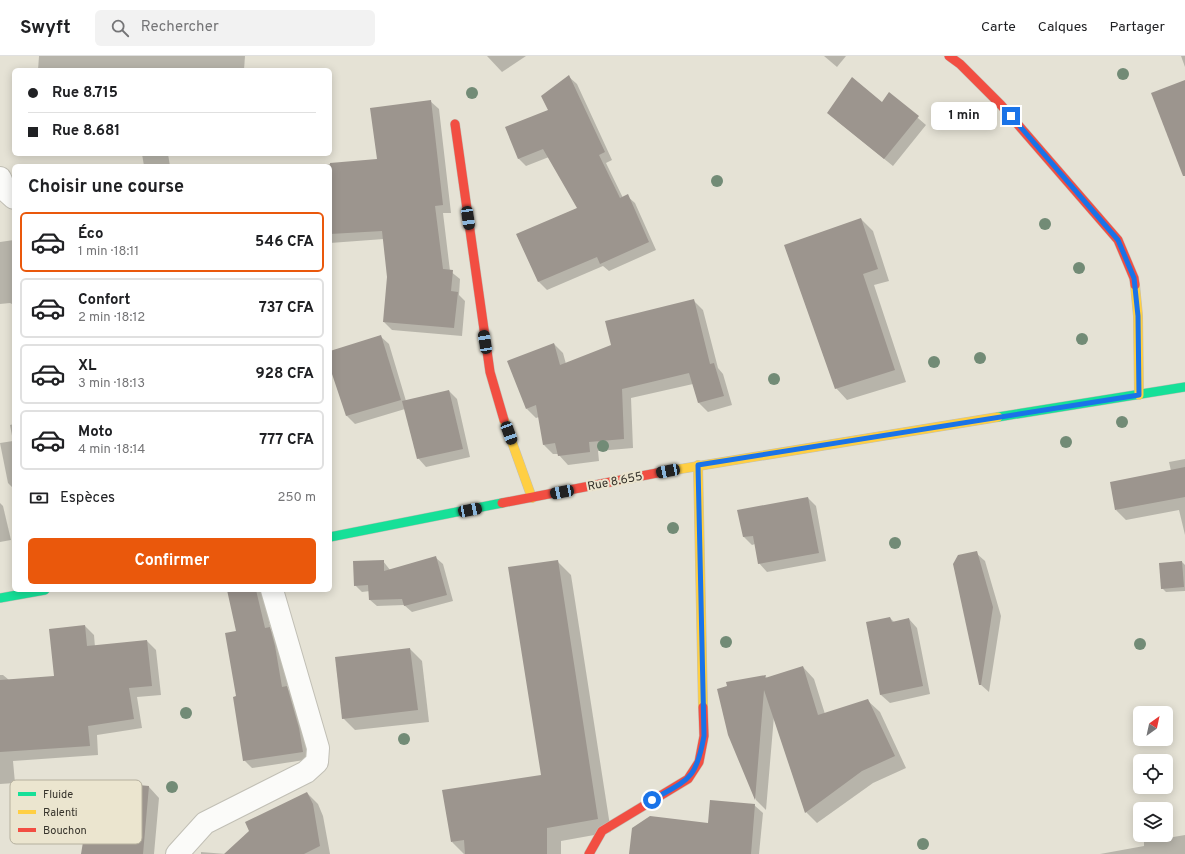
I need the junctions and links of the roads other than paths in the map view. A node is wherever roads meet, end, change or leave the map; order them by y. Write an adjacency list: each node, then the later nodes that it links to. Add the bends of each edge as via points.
1 (949, 56): 6 (street, via 1001,105 1118,240 1134,278 1138,316)
2 (455, 124): 8 (street, via 490,372)
3 (0, 178): 4 (street, via 5,190)
4 (12, 196)
5 (1185, 387): 6 (street, Rue 8.655)
6 (1139, 395): 7 (street, Rue 8.655)
7 (698, 465): 8 (street, Rue 8.655); 14 (street, via 704,736 699,762 688,779 602,831)
8 (532, 498): 9 (street, Rue 8.655)
9 (332, 537)
10 (34, 592): 12 (street)
11 (273, 592): 13 (street, via 318,748 316,762 306,772 205,823)
12 (0, 598)
13 (177, 854)
14 (589, 854)

